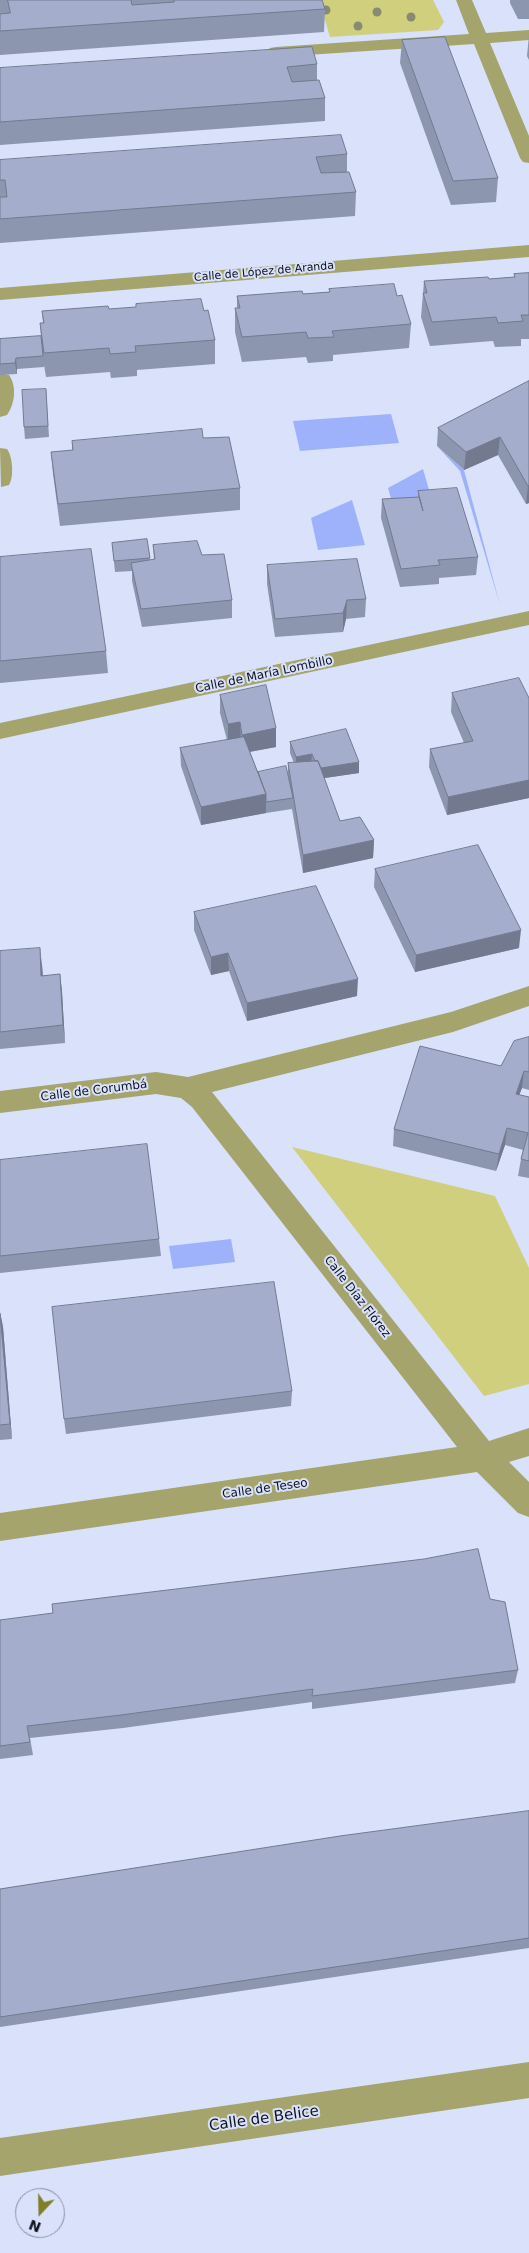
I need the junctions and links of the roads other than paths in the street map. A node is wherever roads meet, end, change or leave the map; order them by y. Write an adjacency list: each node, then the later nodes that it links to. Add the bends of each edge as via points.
1 (464, 0): 3 (street)
2 (529, 35): 3 (street)
3 (480, 39): 4 (street); 5 (street)
4 (255, 54)
5 (529, 158)
6 (529, 251): 7 (street, Calle de López de Aranda)
7 (0, 294)
8 (2, 379): 9 (street, via 4,402)
9 (0, 411)
10 (0, 454): 11 (street)
11 (2, 480)
12 (529, 618): 13 (street, Calle de María Lombillo)
13 (0, 731)
14 (529, 996): 15 (street, via 453,1022)
15 (188, 1088): 16 (street, Calle de Corumbá, via 156,1083); 18 (street, Calle Díaz Flórez, via 202,1099)
16 (0, 1102)
17 (529, 1442): 18 (street, Calle de Teseo)
18 (483, 1457): 19 (street, Calle Díaz Flórez); 20 (street, Calle de Teseo)
19 (529, 1503)
20 (0, 1527)
21 (529, 2080): 22 (street, Calle de Belice)
22 (0, 2157)

